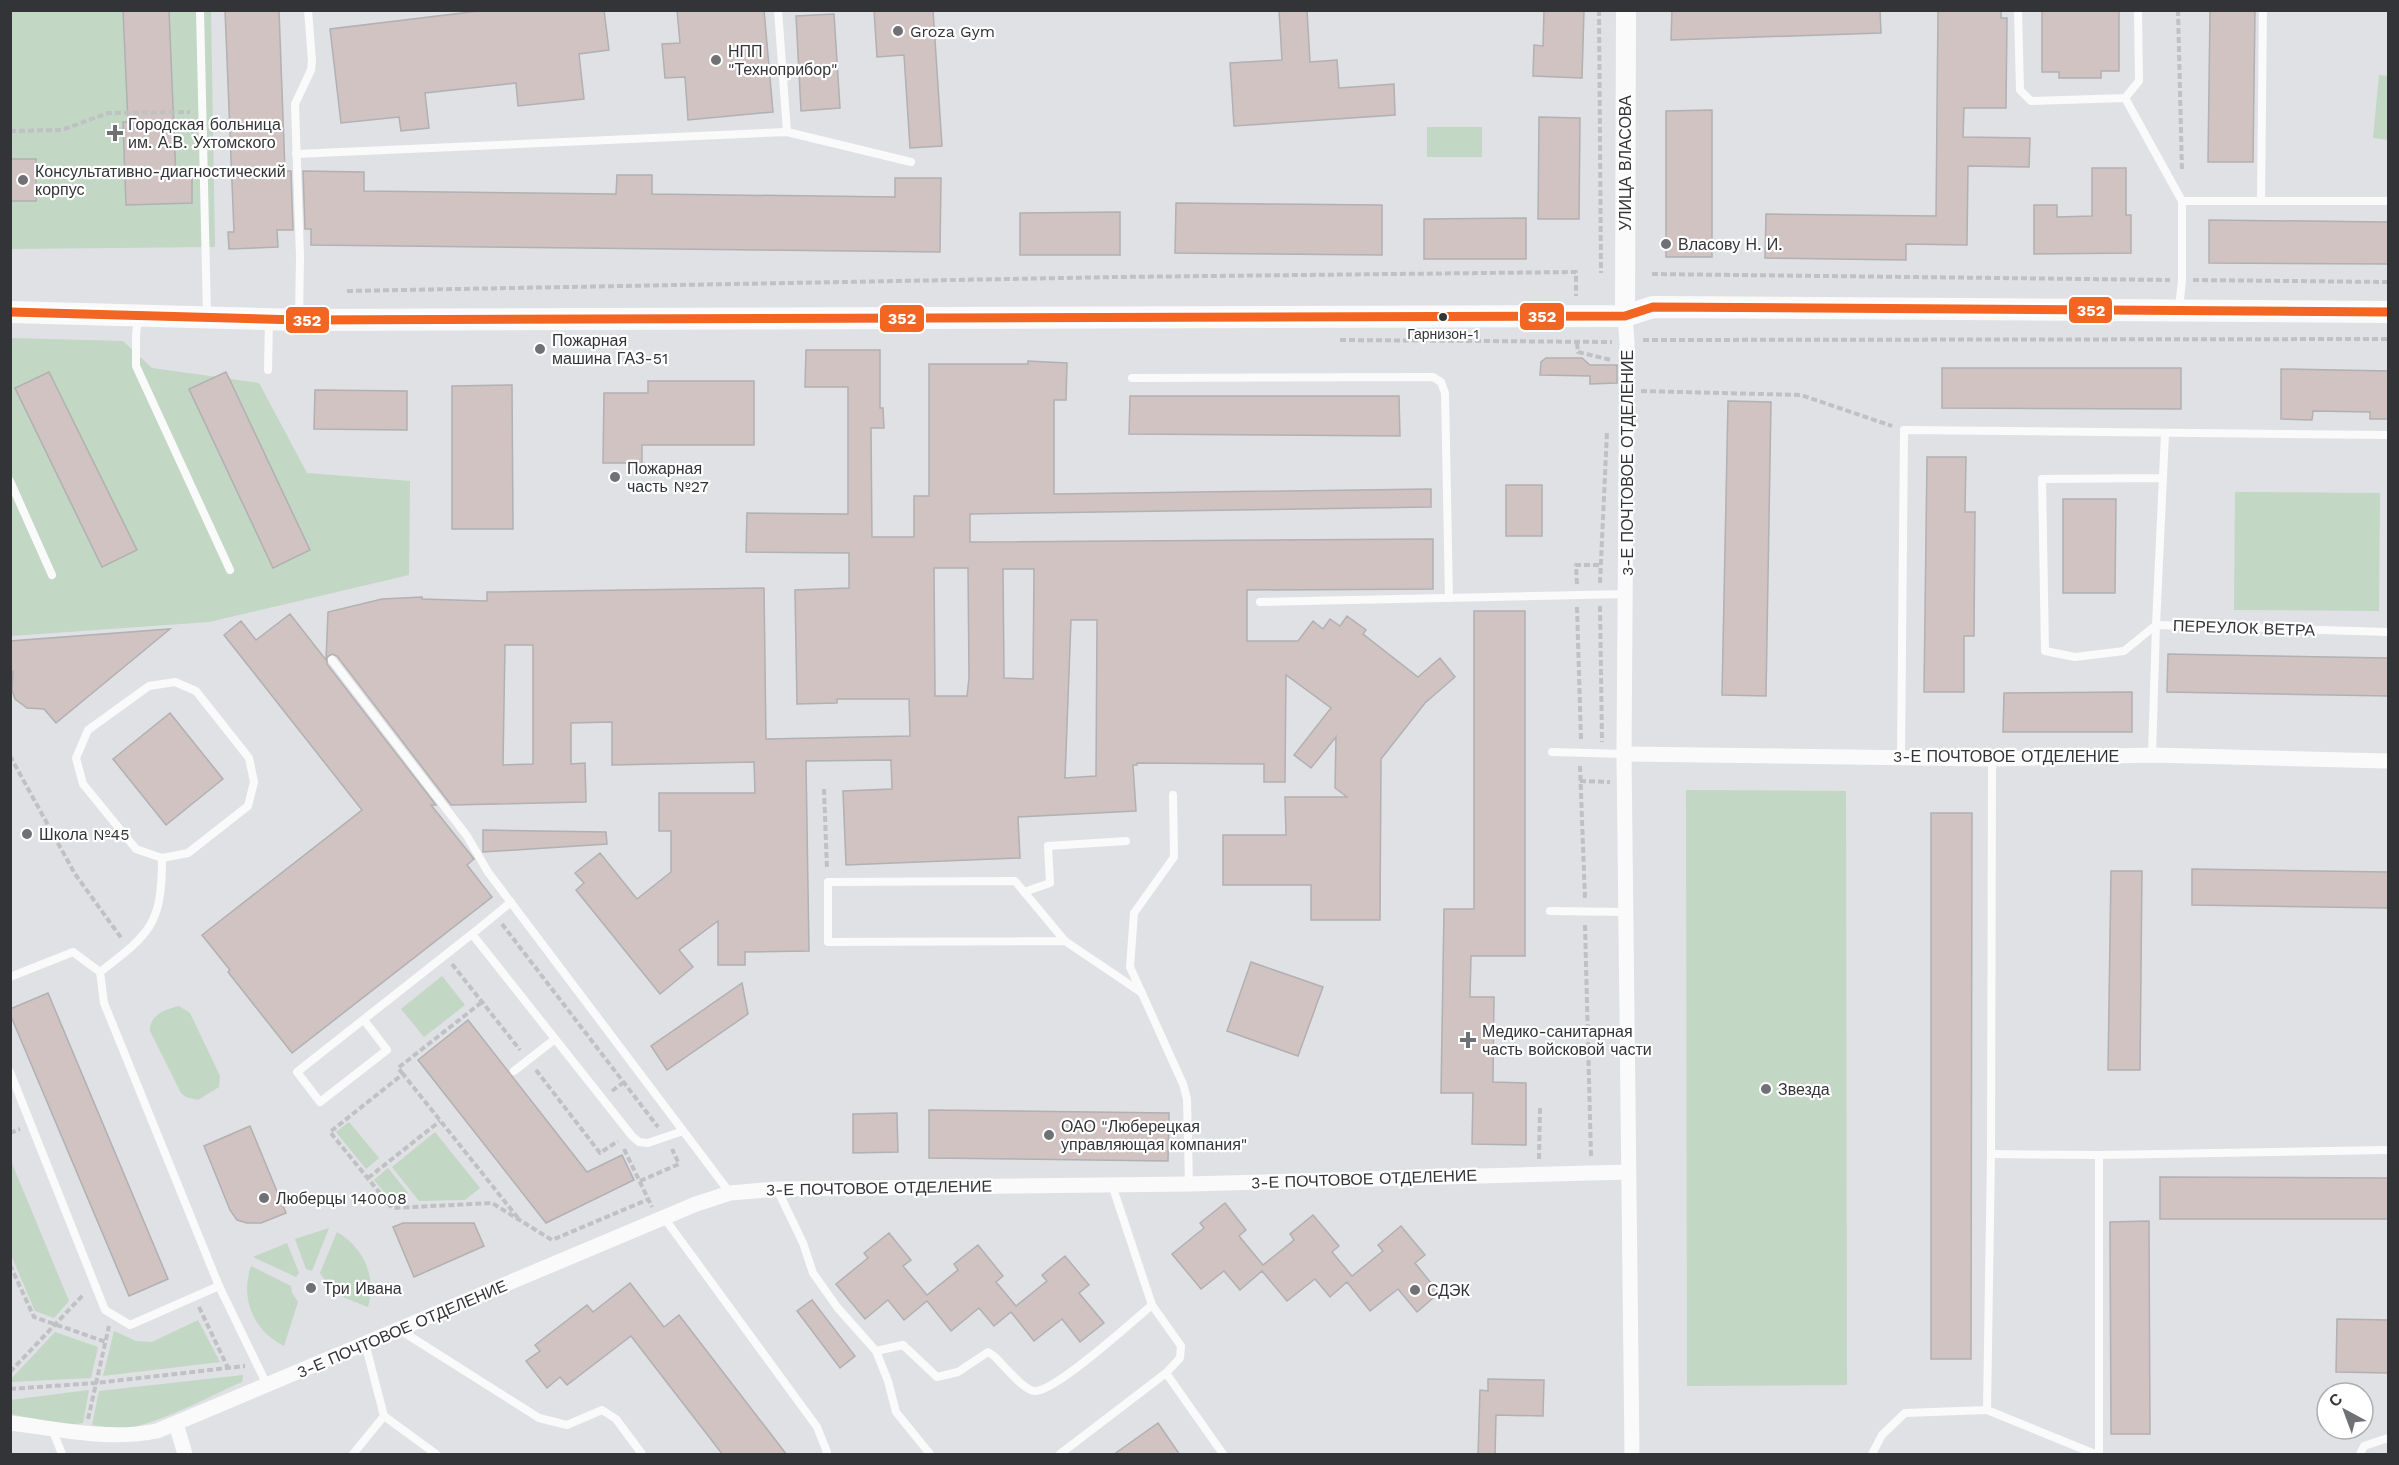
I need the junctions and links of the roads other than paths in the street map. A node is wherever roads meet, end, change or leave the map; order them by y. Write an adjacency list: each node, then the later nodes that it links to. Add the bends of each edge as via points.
1 (200, 10): 20 (lane)
2 (308, 10): 10 (lane, via 312,61 295,104)
3 (778, 10): 9 (lane)
4 (1626, 10): 19 (street, УЛИЦА ВЛАСОВА)
5 (2018, 10): 8 (lane, via 2020,90 2031,100)
6 (2138, 10): 8 (lane, via 2139,81)
7 (2263, 10): 13 (lane)
8 (2125, 98): 12 (lane)
9 (787, 132): 10 (lane); 11 (lane)
10 (296, 154): 22 (lane)
11 (911, 162)
12 (2182, 201): 13 (lane); 15 (lane)
13 (2261, 201): 14 (lane)
14 (2388, 201)
15 (2179, 311): 17 (main road); 19 (main road, via 1653,307)
16 (10, 312): 18 (main road)
17 (2388, 312)
18 (138, 316): 20 (main road); 29 (lane, via 136,366)
19 (1625, 316): 22 (main road); 31 (street, 3-Е ПОЧТОВОЕ ОТДЕЛЕНИЕ)
20 (207, 318): 21 (main road)
21 (269, 319): 22 (main road); 23 (lane)
22 (299, 320)
23 (268, 370)
24 (1132, 378): 32 (lane, via 1433,377 1441,382 1445,393)
25 (2165, 434): 26 (lane); 27 (lane); 40 (lane, via 1904,430)
26 (2388, 435)
27 (2163, 478): 34 (lane); 34 (lane, via 2042,479 2045,651 2075,657 2124,651)
28 (10, 481): 30 (lane)
29 (230, 570)
30 (52, 575)
31 (1626, 594): 32 (lane); 38 (street, 3-Е ПОЧТОВОЕ ОТДЕЛЕНИЕ)
32 (1449, 598): 33 (lane)
33 (1260, 602)
34 (2156, 625): 35 (lane, ПЕРЕУЛОК ВЕТРА); 39 (lane, ПЕРЕУЛОК ВЕТРА)
35 (2388, 632)
36 (332, 660): 47 (lane, via 467,836)
37 (1552, 752): 38 (lane)
38 (1624, 754): 40 (street, 3-Е ПОЧТОВОЕ ОТДЕЛЕНИЕ); 49 (street, 3-Е ПОЧТОВОЕ ОТДЕЛЕНИЕ)
39 (2152, 755): 41 (street, 3-Е ПОЧТОВОЕ ОТДЕЛЕНИЕ); 42 (street, 3-Е ПОЧТОВОЕ ОТДЕЛЕНИЕ)
40 (1901, 757): 41 (street, 3-Е ПОЧТОВОЕ ОТДЕЛЕНИЕ)
41 (1992, 759): 61 (lane)
42 (2388, 761)
43 (1173, 795): 54 (lane, via 1174,857 1134,913 1130,967)
44 (1126, 841): 46 (lane, via 1048,846 1050,883)
45 (162, 858): 45 (lane, via 188,853 248,806 254,782 249,758 242,749 196,691 175,682 149,686 88,730 76,758 83,784 136,849); 52 (lane, via 162,894 151,927)
46 (1024, 892): 51 (lane); 51 (lane, via 1015,881 828,882 828,942)
47 (511, 902): 50 (lane); 59 (lane)
48 (1550, 911): 49 (lane)
49 (1625, 912): 63 (street, 3-Е ПОЧТОВОЕ ОТДЕЛЕНИЕ)
50 (472, 934): 55 (lane); 56 (lane)
51 (1065, 941): 54 (lane)
52 (100, 972): 53 (lane, via 73,952); 69 (lane, via 104,1003)
53 (10, 977)
54 (1142, 993): 64 (lane, via 1183,1083)
55 (364, 1020): 55 (lane, via 297,1072 320,1102 387,1050)
56 (555, 1039): 57 (lane); 59 (lane, via 639,1142 648,1143)
57 (514, 1071)
58 (10, 1072): 69 (lane, via 105,1310 130,1325)
59 (683, 1131): 67 (lane)
60 (2388, 1150): 62 (lane)
61 (1991, 1154): 62 (lane); 76 (lane)
62 (2099, 1155): 93 (lane)
63 (1628, 1172): 64 (street, 3-Е ПОЧТОВОЕ ОТДЕЛЕНИЕ); 91 (street, 3-Е ПОЧТОВОЕ ОТДЕЛЕНИЕ)
64 (1189, 1184): 65 (street, 3-Е ПОЧТОВОЕ ОТДЕЛЕНИЕ)
65 (1112, 1185): 66 (street, 3-Е ПОЧТОВОЕ ОТДЕЛЕНИЕ); 70 (lane)
66 (777, 1189): 67 (street, 3-Е ПОЧТОВОЕ ОТДЕЛЕНИЕ); 73 (lane, via 813,1273 837,1308)
67 (730, 1193): 68 (street, 3-Е ПОЧТОВОЕ ОТДЕЛЕНИЕ)
68 (662, 1220): 71 (street, 3-Е ПОЧТОВОЕ ОТДЕЛЕНИЕ); 82 (lane, via 817,1427)
69 (219, 1286): 75 (lane)
70 (1152, 1305): 73 (lane, via 1085,1362 1035,1392 1026,1389 988,1352 957,1372 937,1377 903,1345); 74 (lane, via 1181,1347 1180,1358)
71 (400, 1330): 72 (street, 3-Е ПОЧТОВОЕ ОТДЕЛЕНИЕ); 87 (lane, via 539,1418 567,1425 602,1410 616,1419)
72 (365, 1343): 75 (street, 3-Е ПОЧТОВОЕ ОТДЕЛЕНИЕ); 77 (lane)
73 (876, 1351): 88 (lane, via 896,1412)
74 (1166, 1373): 89 (lane); 90 (lane)
75 (267, 1385): 79 (street, 3-Е ПОЧТОВОЕ ОТДЕЛЕНИЕ)
76 (1988, 1410): 92 (lane, via 1905,1413 1882,1435); 93 (lane)
77 (384, 1416): 85 (lane); 86 (lane)
78 (10, 1422): 80 (street, 3-Е ПОЧТОВОЕ ОТДЕЛЕНИЕ)
79 (176, 1424): 80 (street, 3-Е ПОЧТОВОЕ ОТДЕЛЕНИЕ, via 134,1436); 84 (street)
80 (52, 1429): 83 (lane)
81 (2388, 1438): 94 (lane, via 2364,1446)
82 (828, 1454)
83 (62, 1455)
84 (185, 1455)
85 (353, 1455)
86 (436, 1455)
87 (642, 1455)
88 (930, 1455)
89 (1060, 1455)
90 (1223, 1455)
91 (1632, 1455)
92 (1872, 1455)
93 (2097, 1455)
94 (2360, 1455)

